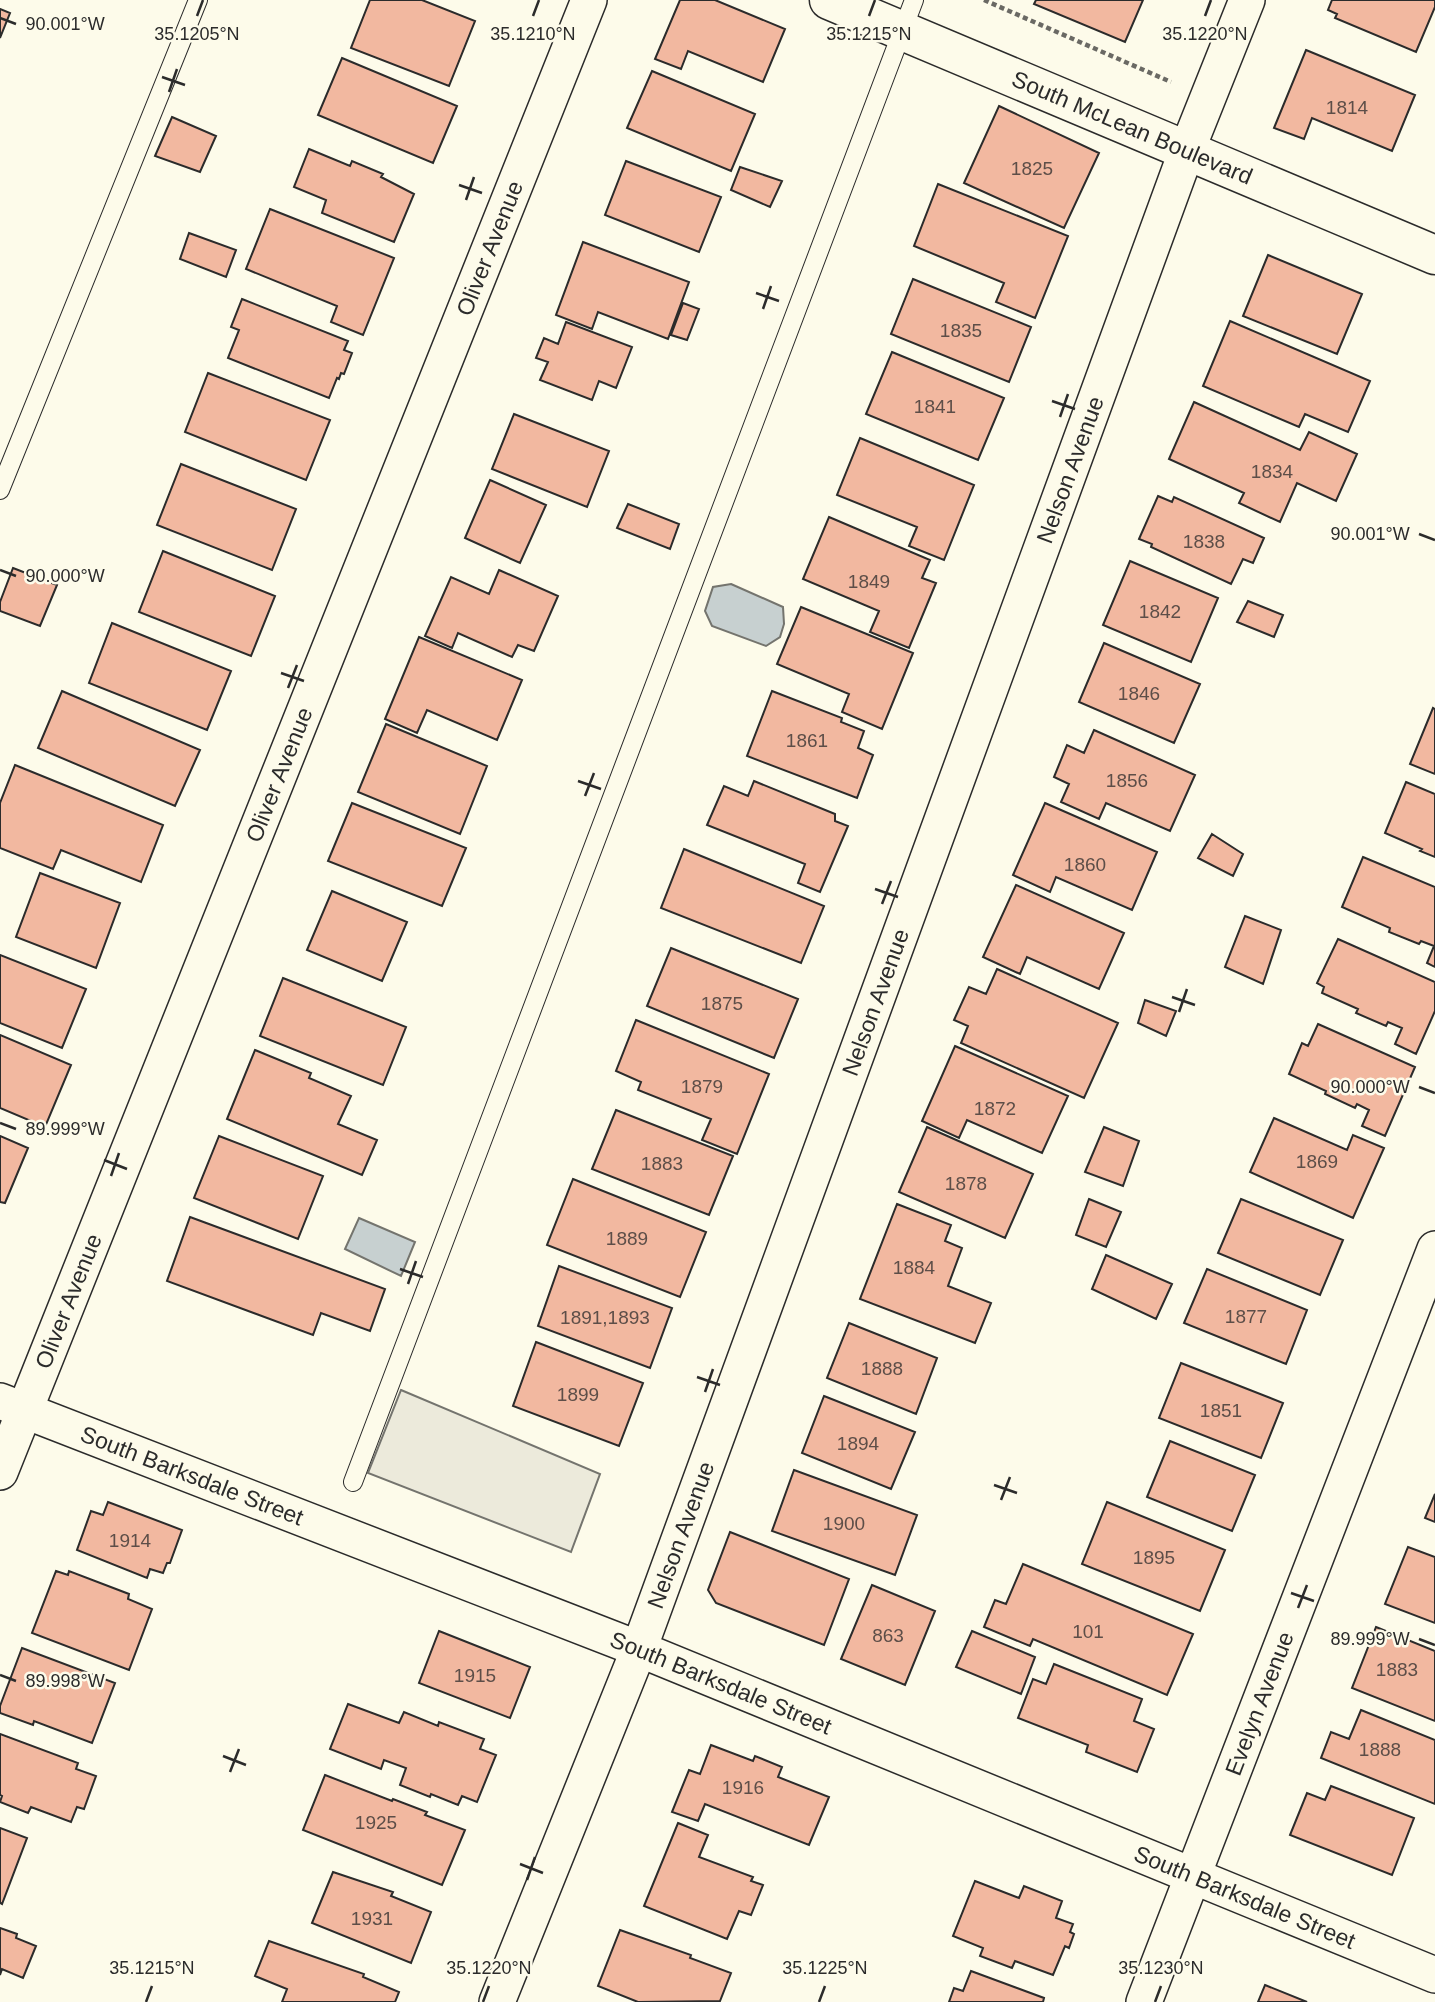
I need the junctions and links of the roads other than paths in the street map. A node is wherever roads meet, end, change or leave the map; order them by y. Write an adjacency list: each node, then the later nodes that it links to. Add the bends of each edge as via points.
1 (198, 0): 8 (lane)
2 (589, 0): 10 (street, Oliver Avenue)
3 (829, 0): 5 (main road, South McLean Boulevard)
4 (1247, 0): 6 (street, Nelson Avenue)
5 (909, 15): 6 (main road, South McLean Boulevard); 12 (lane)
6 (1187, 150): 7 (main road, South McLean Boulevard); 13 (street, Nelson Avenue)
7 (1435, 255)
8 (0, 490)
9 (1435, 1249): 14 (street, Evelyn Avenue)
10 (12, 1406): 11 (street, Oliver Avenue); 13 (street, South Barksdale Street)
11 (0, 1472)
12 (353, 1482)
13 (639, 1649): 14 (street, South Barksdale Street); 16 (street, Nelson Avenue)
14 (1194, 1876): 15 (street, South Barksdale Street); 17 (street, Evelyn Avenue)
15 (1435, 1975)
16 (497, 2002)
17 (1144, 2002)

